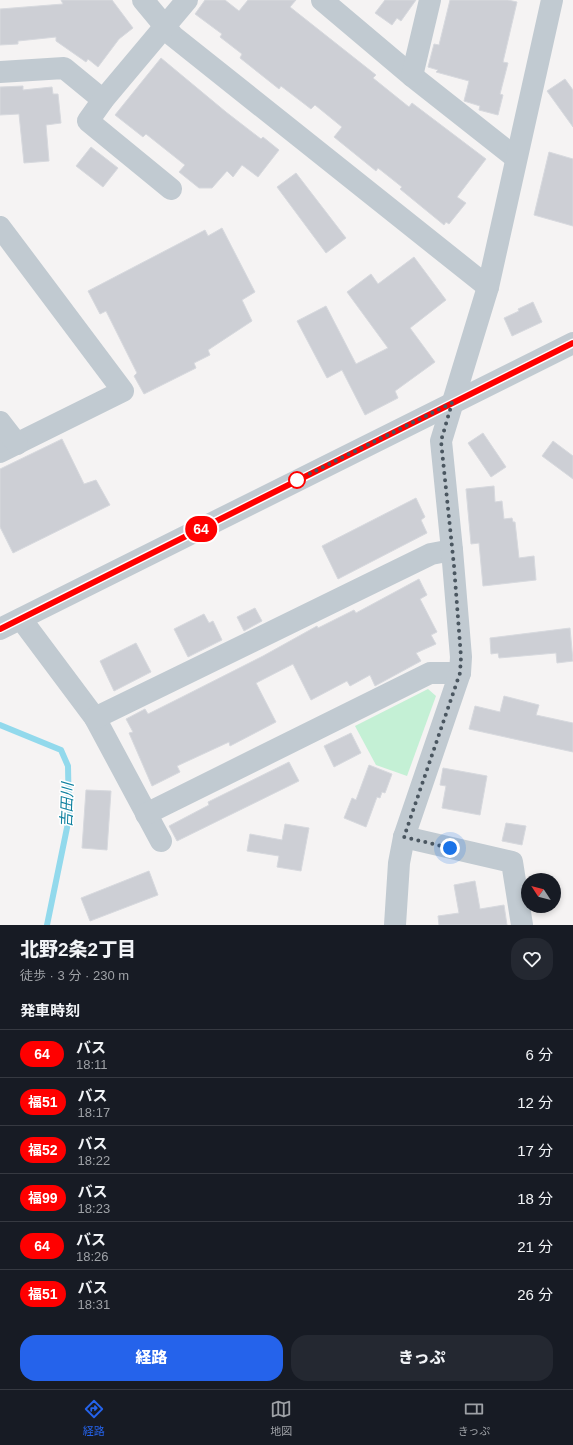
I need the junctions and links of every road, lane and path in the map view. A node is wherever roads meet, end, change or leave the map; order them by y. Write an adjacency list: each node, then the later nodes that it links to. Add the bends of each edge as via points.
1 (143, 0): 6 (street)
2 (187, 0): 6 (street)
3 (322, 0): 8 (street)
4 (430, 0): 8 (street)
5 (552, 0): 10 (street)
6 (165, 27): 9 (street); 13 (street)
7 (0, 72): 9 (street, via 64,68)
8 (412, 76): 10 (street)
9 (103, 100): 11 (street, via 88,121)
10 (516, 158): 13 (street)
11 (171, 189)
12 (0, 227): 17 (street, via 123,391)
13 (488, 287): 15 (street)
14 (573, 343): 15 (street)
15 (452, 403): 18 (street, via 441,441); 19 (street)
16 (0, 422): 17 (street)
17 (8, 448)
18 (452, 550): 20 (street, via 461,657); 21 (street, via 431,554)
19 (8, 620): 21 (street)
20 (460, 673): 22 (street, via 430,673); 23 (street)
21 (95, 718): 22 (street)
22 (146, 814): 24 (street)
23 (404, 837): 25 (street, via 399,863); 26 (street, via 512,862)
24 (161, 841)
25 (395, 925)
26 (522, 925)

